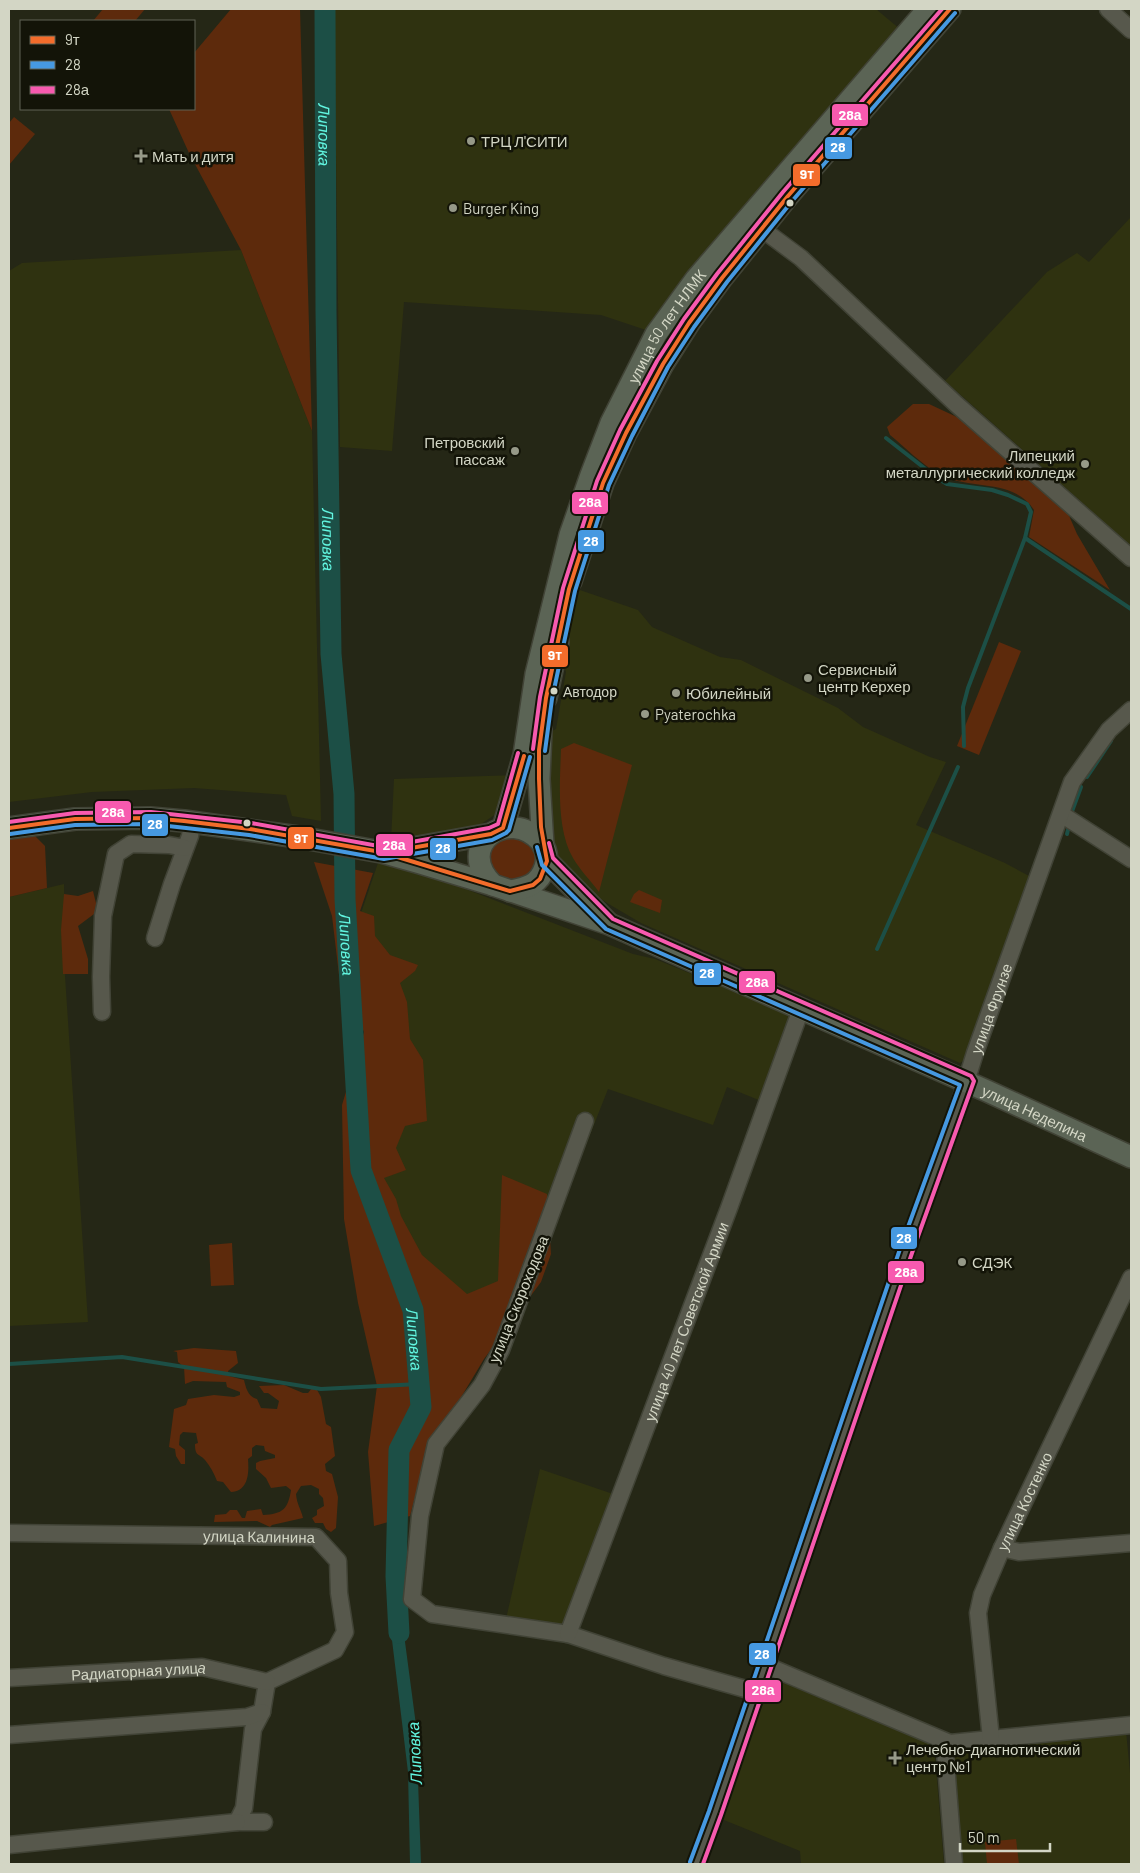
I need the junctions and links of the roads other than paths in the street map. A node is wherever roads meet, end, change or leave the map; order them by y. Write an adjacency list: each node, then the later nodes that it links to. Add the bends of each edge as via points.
1 (928, 9): 11 (main road, улица 50 лет НЛМК, via 696,279 656,334 611,423 570,535 536,674 524,755)
2 (950, 9): 5 (main road, улица 50 лет НЛМК)
3 (1108, 9): 4 (street)
4 (1131, 30)
5 (762, 229): 6 (street, via 801,258 956,404); 14 (main road, улица 50 лет НЛМК, via 689,323 663,364 603,483 569,589 541,728 539,779)
6 (1131, 558)
7 (1131, 710): 8 (street, улица Фрунзе, via 1109,730 1090,755 1072,782)
8 (1061, 814): 15 (street); 21 (street, улица Фрунзе, via 975,1053)
9 (192, 822): 10 (main road, via 150,818 75,819); 12 (street); 13 (main road)
10 (9, 828)
11 (497, 831): 13 (main road); 14 (main road, via 519,827 534,834); 16 (main road, via 484,842 479,852 479,864 484,875)
12 (185, 848): 18 (street); 20 (street, via 131,844 116,854 103,916)
13 (383, 853): 16 (main road, улица Неделина)
14 (545, 853): 16 (main road, via 540,880 533,885); 17 (main road)
15 (1131, 860)
16 (502, 888): 17 (main road, улица Неделина)
17 (609, 924): 19 (main road, улица Неделина)
18 (155, 938)
19 (802, 1008): 21 (main road, улица Неделина); 28 (street, улица 40 лет Советской Армии)
20 (102, 1012)
21 (968, 1082): 23 (main road, улица Неделина); 29 (street, улица Фрунзе, via 906,1251)
22 (585, 1121): 28 (street, улица Скороходова, via 501,1350 482,1385 436,1444 420,1516 412,1599 432,1614)
23 (1131, 1157)
24 (1131, 1278): 27 (street, улица Костенко)
25 (9, 1533): 31 (street, улица Калинина, via 316,1537 338,1561 345,1632 335,1650)
26 (1131, 1543): 27 (street, via 1019,1552)
27 (1002, 1548): 36 (street, улица Костенко, via 978,1613)
28 (568, 1634): 32 (street)
29 (764, 1665): 32 (street, улица Фрунзе); 37 (street)
30 (9, 1678): 31 (street, Радиаторная улица, via 202,1667)
31 (267, 1682): 33 (street)
32 (756, 1692): 41 (street, улица Фрунзе)
33 (262, 1712): 35 (street, via 247,1717); 38 (street, via 252,1729 244,1808)
34 (1131, 1725): 36 (street)
35 (9, 1735)
36 (991, 1739): 37 (street)
37 (950, 1743): 42 (street, via 945,1752)
38 (237, 1822): 39 (street); 40 (street)
39 (264, 1822)
40 (9, 1845)
41 (696, 1864)
42 (954, 1864)

